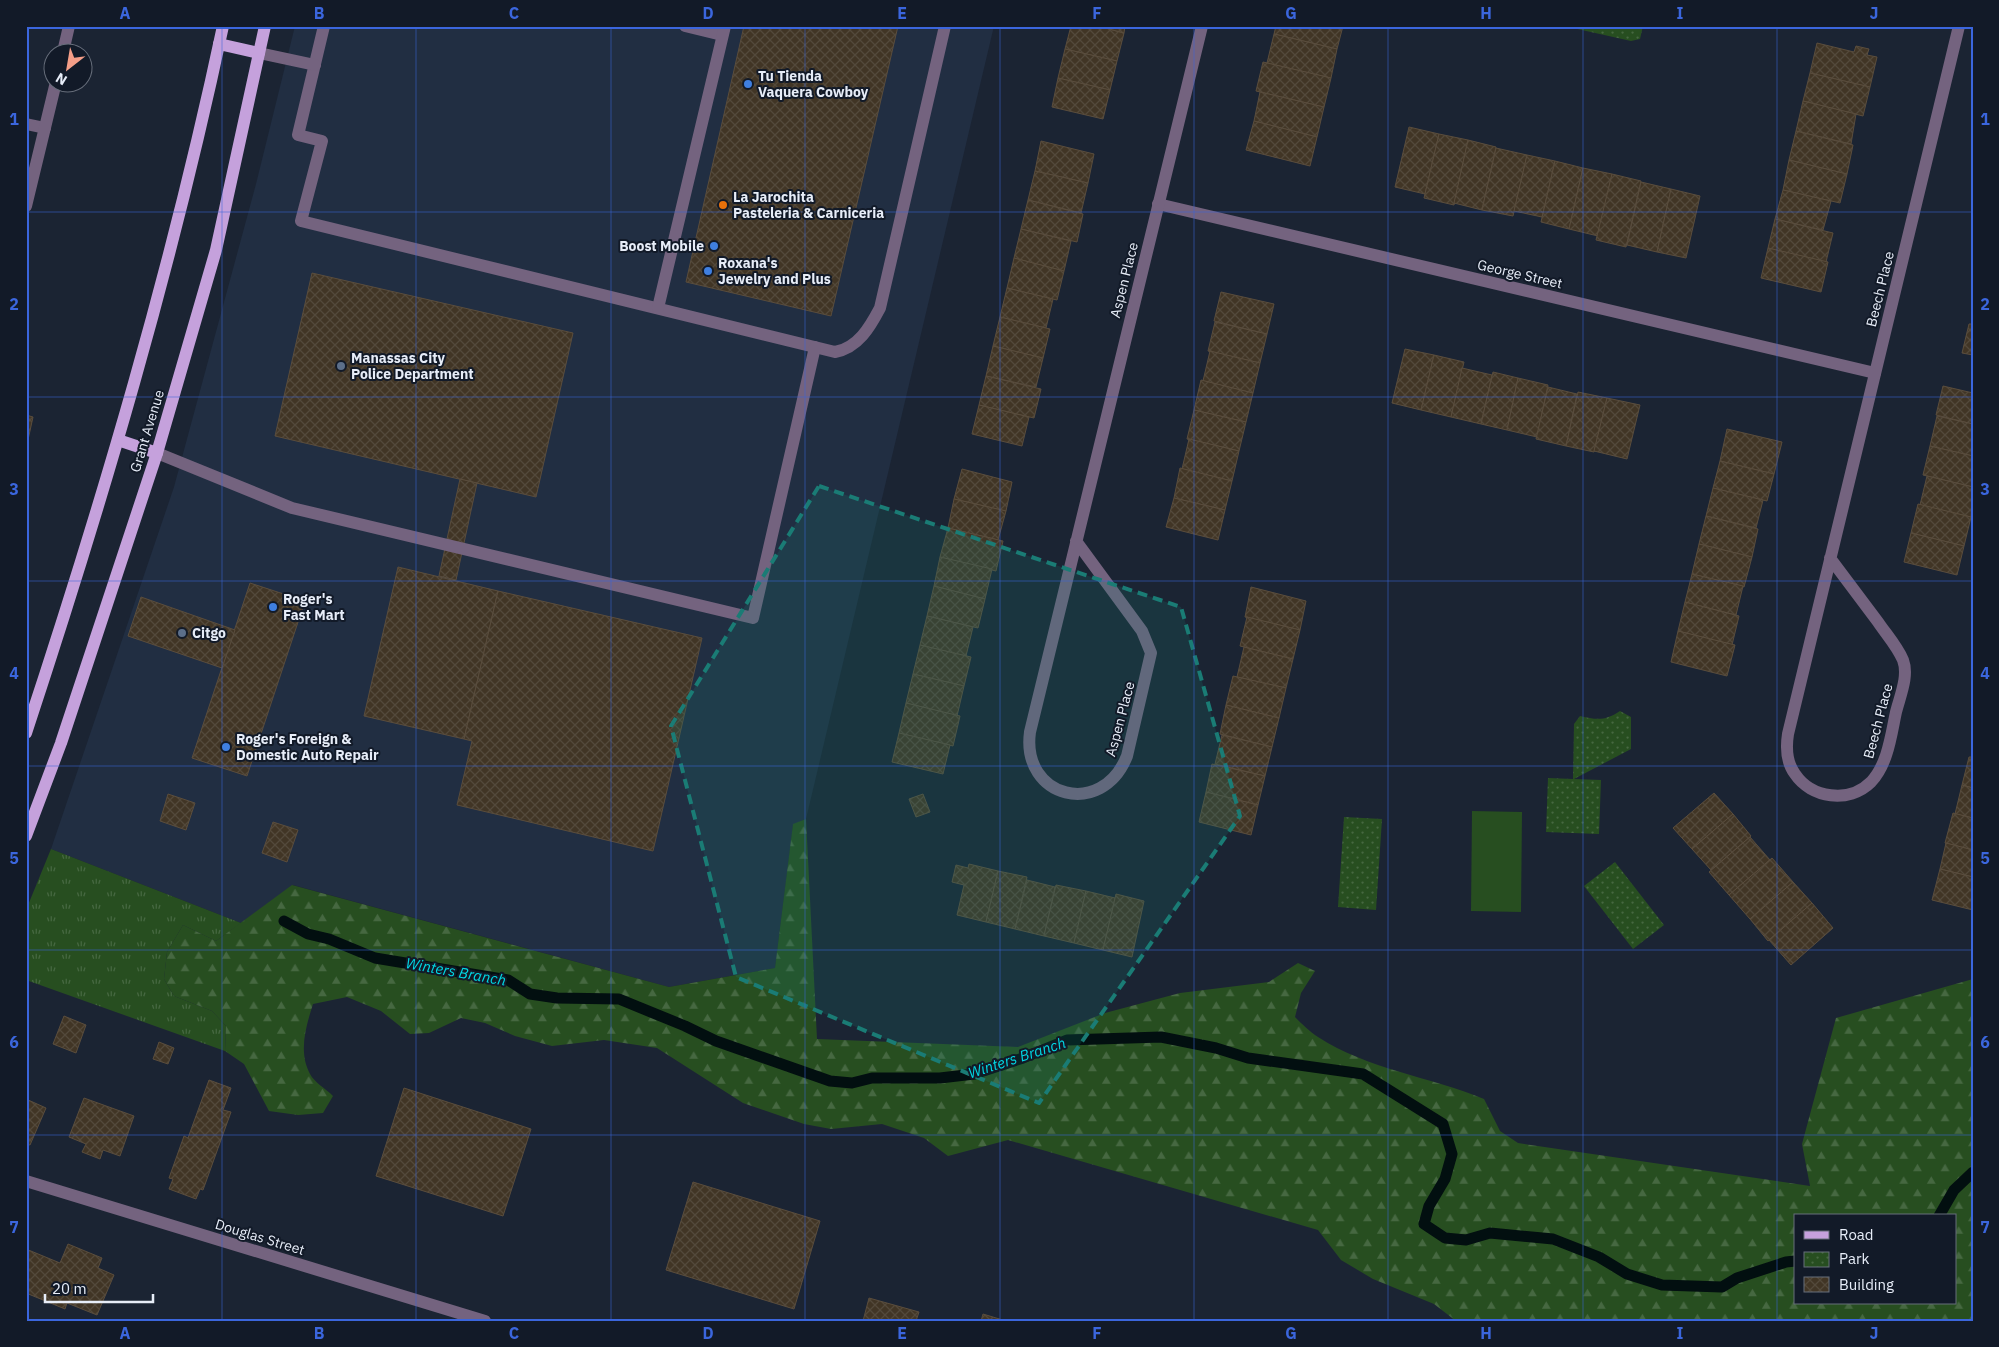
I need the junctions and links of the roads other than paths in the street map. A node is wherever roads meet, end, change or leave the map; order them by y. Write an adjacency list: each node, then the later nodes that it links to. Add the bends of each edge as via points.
1 (69, 26): 10 (street)
2 (223, 26): 11 (main road, Grant Avenue)
3 (265, 26): 12 (main road, Grant Avenue)
4 (324, 26): 13 (street)
5 (685, 26): 9 (street)
6 (945, 26): 20 (street, via 880,308 858,341 845,350 835,352)
7 (1202, 26): 17 (street, Aspen Place)
8 (1959, 26): 21 (street, Beech Place)
9 (724, 31): 19 (street)
10 (65, 42)
11 (219, 44): 12 (main road); 22 (main road, Grant Avenue, via 175,237)
12 (259, 53): 13 (street); 23 (main road, Grant Avenue, via 216,250)
13 (315, 65): 19 (street, via 298,135 322,141 301,221)
14 (54, 92): 16 (street)
15 (26, 124): 16 (street)
16 (45, 128): 18 (street)
17 (1158, 204): 21 (street, George Street); 24 (street, Aspen Place)
18 (26, 206)
19 (658, 308): 20 (street)
20 (815, 347): 23 (street, via 753,618 292,508)
21 (1875, 373): 25 (street, Beech Place)
22 (118, 440): 23 (main road); 26 (main road, Grant Avenue)
23 (156, 453): 27 (main road, Grant Avenue, via 61,743)
24 (1076, 541): 24 (street, Aspen Place, via 1142,631 1151,653 1122,769 1101,790 1087,794 1058,791 1039,775 1028,746)
25 (1830, 558): 25 (street, Beech Place, via 1897,648 1905,670 1880,771 1863,788 1845,796 1830,796 1804,785 1792,768 1786,747)
26 (26, 733)
27 (26, 836)
28 (26, 1181): 29 (street, Douglas Street)
29 (485, 1321)

